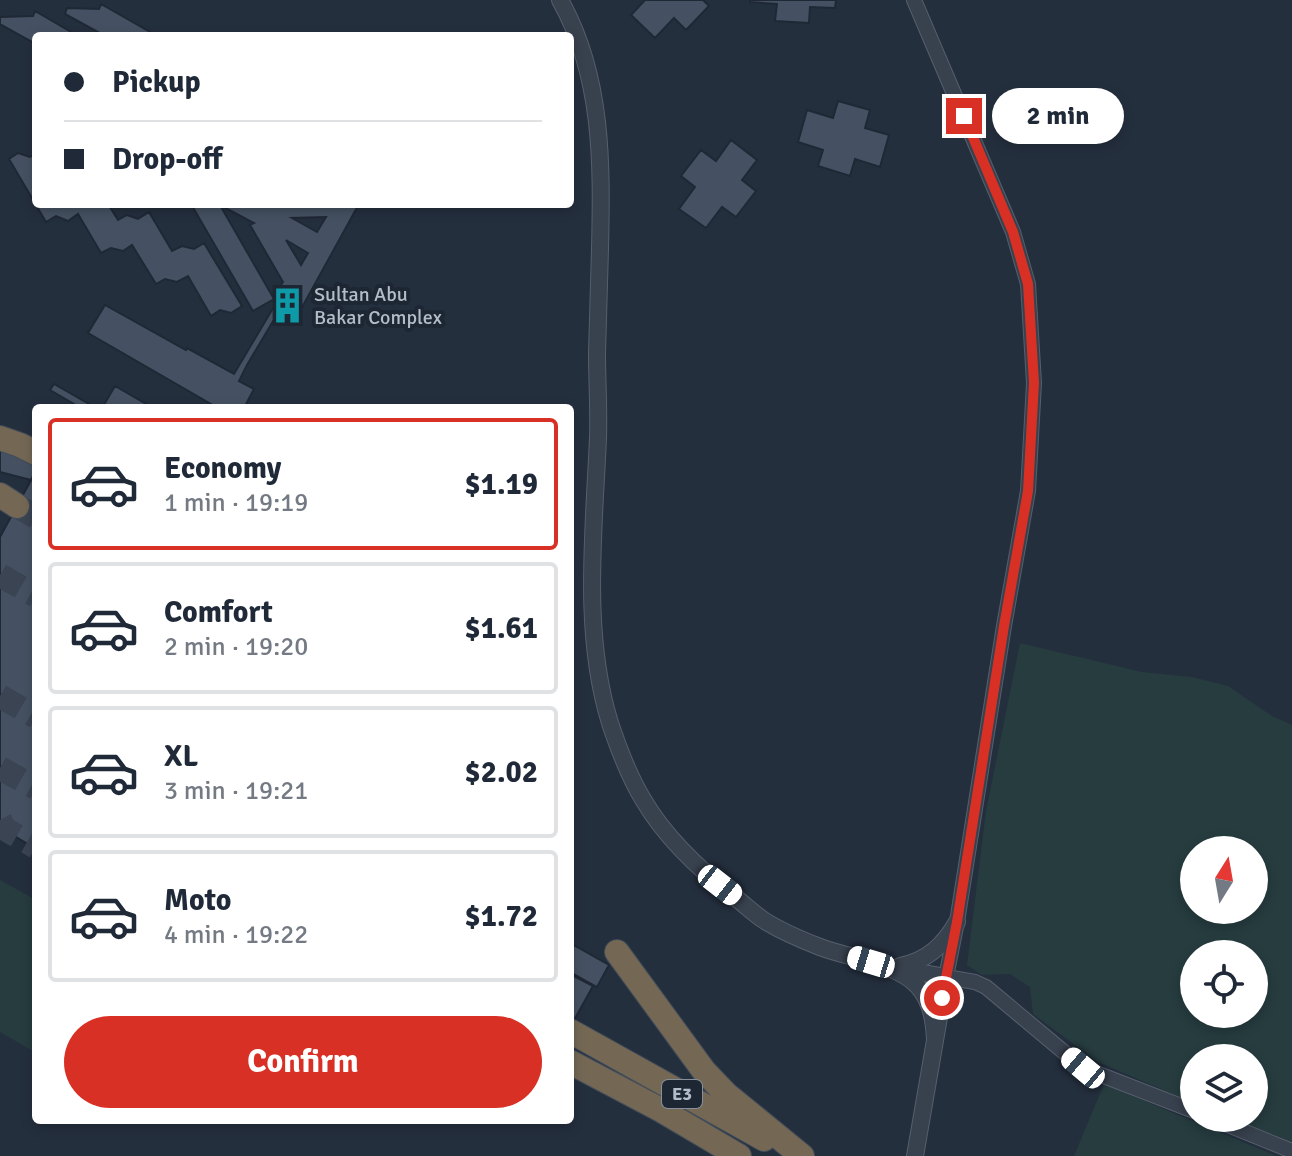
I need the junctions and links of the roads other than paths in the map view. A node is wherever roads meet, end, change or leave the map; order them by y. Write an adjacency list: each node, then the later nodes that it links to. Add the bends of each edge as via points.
1 (560, 0): 7 (street, via 591,76 598,126 594,615 596,665 609,720 643,800 694,862 765,921 820,947)
2 (914, 0): 5 (street, via 1013,232 1028,284 1034,383 1028,491)
3 (0, 438): 4 (highway)
4 (32, 451)
5 (957, 922): 8 (street, via 932,953); 9 (street)
6 (617, 952): 18 (highway, via 704,1071)
7 (871, 962): 8 (street); 11 (street, via 912,981 926,997)
8 (894, 967): 9 (street)
9 (946, 977): 11 (street); 13 (street, via 986,987 1083,1068)
10 (574, 1033): 17 (highway, E3)
11 (935, 1040): 19 (street)
12 (574, 1064): 16 (highway, E3)
13 (1180, 1106)
14 (1245, 1132): 15 (street)
15 (1292, 1151)
16 (739, 1156)
17 (795, 1156)
18 (802, 1156)
19 (915, 1156)

